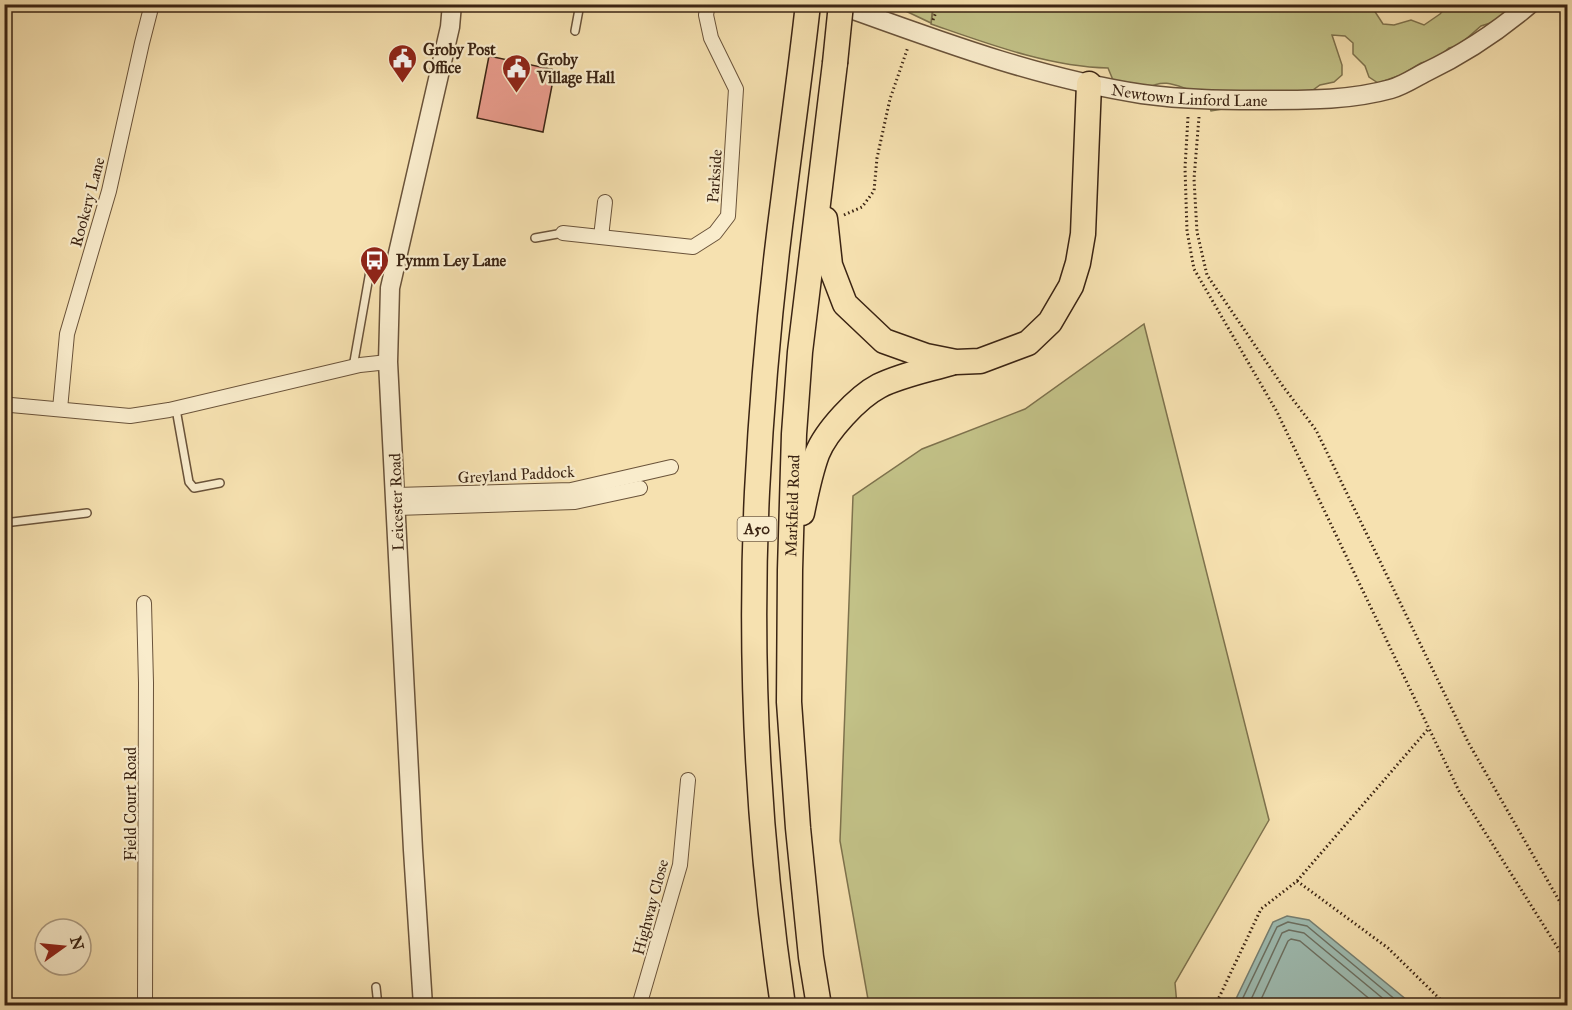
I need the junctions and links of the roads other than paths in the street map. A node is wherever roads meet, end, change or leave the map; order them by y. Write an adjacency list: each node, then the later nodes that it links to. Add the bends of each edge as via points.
1 (152, 4): 20 (street, Rookery Lane, via 109,190 67,334)
2 (452, 4): 16 (street, Leicester Road, via 390,288)
3 (580, 4): 8 (lane)
4 (708, 4): 13 (street, Parkside, via 711,38 736,90 728,216 715,233 693,247)
5 (808, 4): 36 (highway, Markfield Road / A50, via 783,197 757,492 757,743)
6 (839, 4): 9 (street, Newtown Linford Lane, via 1020,67); 10 (highway, Markfield Road / A50, bridge)
7 (1530, 4): 9 (street, Newtown Linford Lane, via 1498,32 1449,61 1393,89 1344,98 1195,100)
8 (575, 31)
9 (1089, 84): 17 (highway, via 1083,234 1071,286 1050,322 1028,343 980,361)
10 (820, 182): 17 (highway, via 831,265 845,304 884,341); 28 (highway, Markfield Road / A50, via 800,352)
11 (605, 202): 13 (street)
12 (563, 233): 13 (street, Parkside); 14 (lane)
13 (601, 237)
14 (535, 238)
15 (370, 271): 18 (lane)
16 (388, 362): 18 (street); 25 (street, Leicester Road)
17 (956, 362): 28 (highway, via 879,386 855,403 837,423 818,452)
18 (353, 367): 21 (street)
19 (4, 406): 20 (street)
20 (60, 409): 21 (street, via 130,416)
21 (177, 409): 23 (lane, via 189,482 194,488)
22 (671, 466): 25 (street, Greyland Paddock, via 572,490)
23 (220, 483)
24 (640, 488): 25 (street, via 575,502)
25 (397, 501): 34 (street, Leicester Road)
26 (87, 513): 27 (lane)
27 (4, 523)
28 (790, 570): 37 (highway, Markfield Road / A50, via 791,725 798,828)
29 (144, 603): 32 (street, Field Court Road)
30 (688, 780): 35 (street, Highway Close, via 680,865)
31 (376, 987): 33 (lane)
32 (145, 1005)
33 (378, 1005)
34 (423, 1005)
35 (639, 1005)
36 (783, 1005)
37 (819, 1005)

